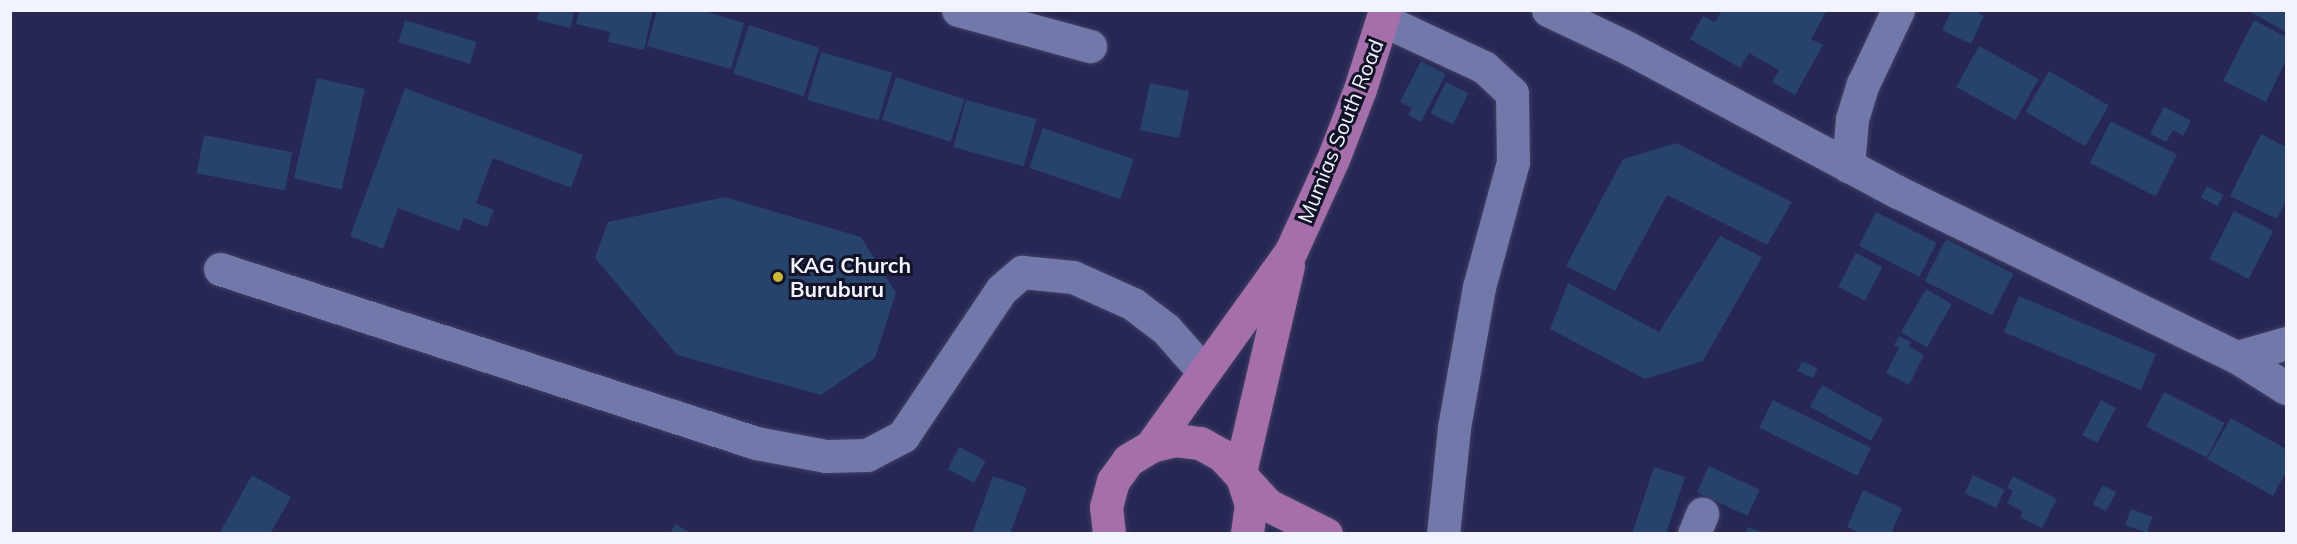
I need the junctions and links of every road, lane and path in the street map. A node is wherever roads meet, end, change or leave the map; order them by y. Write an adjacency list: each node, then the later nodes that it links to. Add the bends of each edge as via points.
1 (958, 10): 5 (street)
2 (1548, 10): 6 (street, via 1628,48)
3 (1898, 10): 6 (street, via 1863,84 1852,119)
4 (1384, 15): 7 (main road, Mumias South Road, via 1333,159); 18 (street, via 1484,68 1512,93 1513,162 1477,299 1454,428)
5 (1090, 46)
6 (1848, 166): 10 (street)
7 (1291, 251): 11 (main road, Mumias South Road); 14 (main road, Mumias South Road)
8 (220, 268): 11 (street, via 756,443 826,456 867,455 903,436 1001,290 1022,272 1073,277 1133,304 1166,329)
9 (2286, 343): 10 (street)
10 (2237, 357): 12 (street)
11 (1203, 371): 13 (main road, Mumias South Road)
12 (2286, 388)
13 (1151, 446): 14 (main road, via 1175,440 1200,443 1222,455); 15 (main road, via 1128,460 1113,481)
14 (1240, 472): 16 (main road, via 1251,504); 17 (main road, via 1268,505)
15 (1104, 525)
16 (1247, 534)
17 (1326, 534)
18 (1443, 534)

